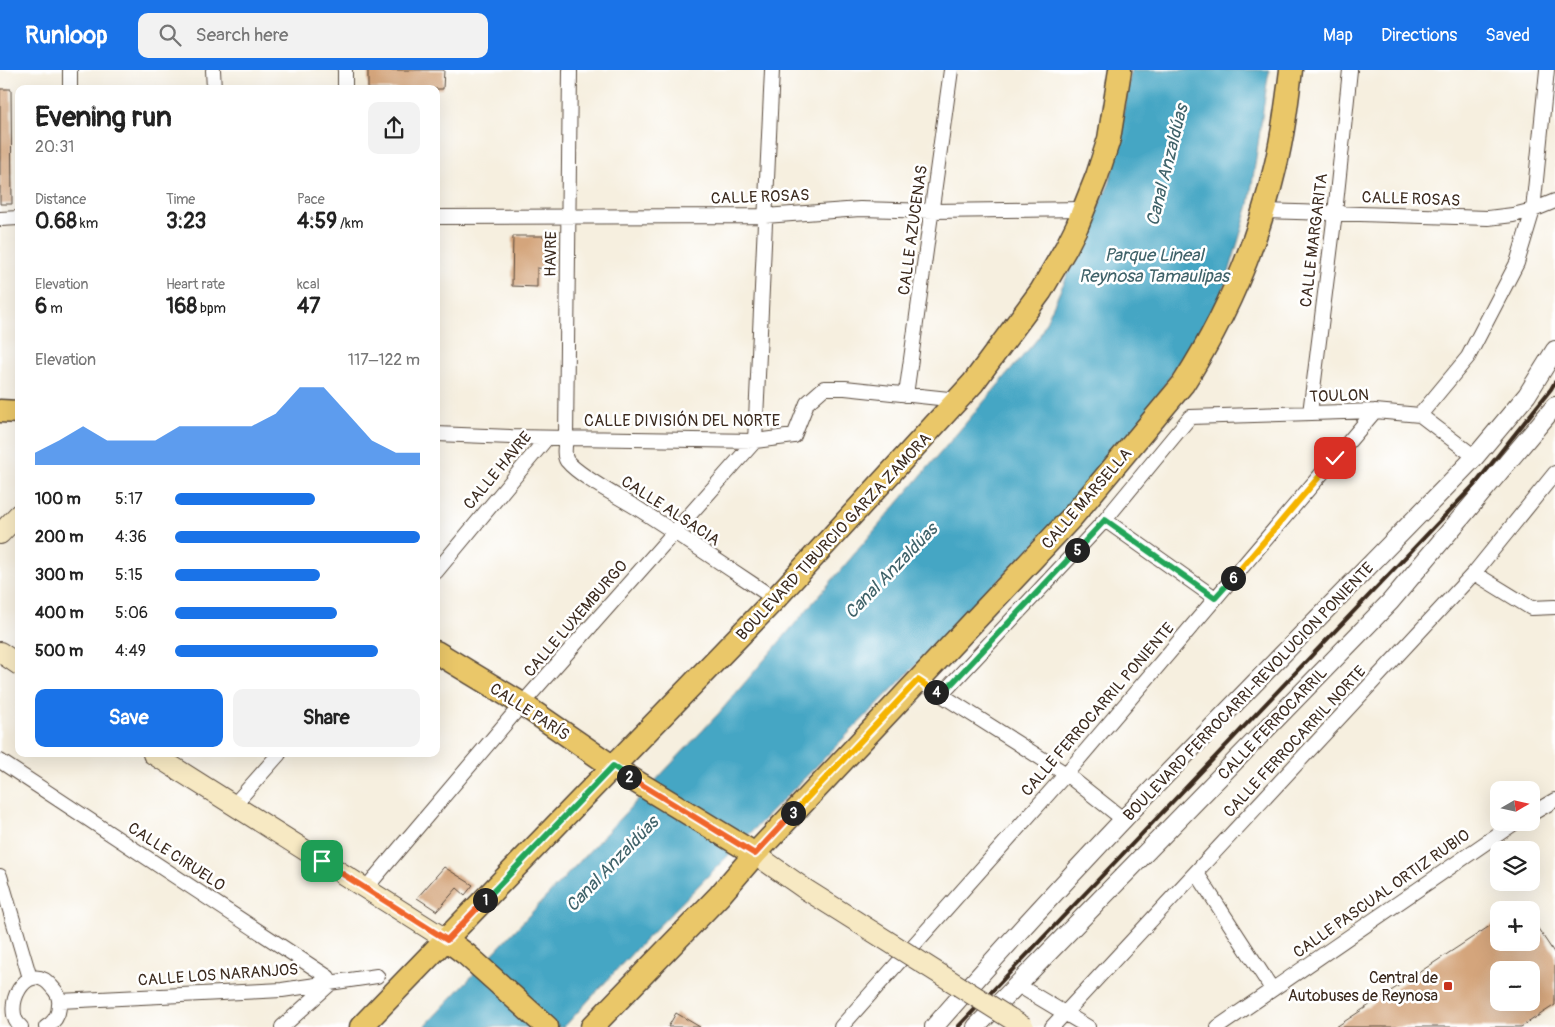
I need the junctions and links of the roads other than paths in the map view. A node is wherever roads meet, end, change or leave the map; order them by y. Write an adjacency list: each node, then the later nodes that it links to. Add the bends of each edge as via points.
1 (70, 70): 11 (street)
2 (213, 70): 12 (street)
3 (345, 70): 13 (street)
4 (570, 70): 20 (street, HAVRE)
5 (772, 70): 21 (street)
6 (951, 70): 17 (street, CALLE AZUCENAS)
7 (1120, 70): 15 (main road, BOULEVARD TIBURCIO GARZA ZAMORA, via 1109,139)
8 (1291, 70): 18 (main road, CALLE MARSELLA, via 1280,143)
9 (1350, 70): 19 (street, CALLE MARGARITA)
10 (1547, 70): 16 (street)
11 (70, 85)
12 (214, 85)
13 (345, 85)
14 (1555, 201): 16 (street, CALLE ROSAS)
15 (1084, 210): 17 (street, CALLE ROSAS); 27 (main road, BOULEVARD TIBURCIO GARZA ZAMORA, via 1041,291)
16 (1533, 210): 19 (street, CALLE ROSAS, via 1488,218); 33 (street, via 1517,263 1468,357)
17 (933, 211): 21 (street, CALLE ROSAS, via 860,209); 26 (street, CALLE AZUCENAS)
18 (1264, 211): 19 (street, CALLE ROSAS); 50 (main road, CALLE MARSELLA, via 1249,256 1223,312 1183,384 1072,517)
19 (1335, 213): 32 (street, CALLE MARGARITA)
20 (568, 216): 21 (street, CALLE ROSAS); 22 (street, CALLE ROSAS); 36 (street, HAVRE)
21 (765, 216): 37 (street)
22 (440, 217)
23 (0, 218): 24 (street)
24 (15, 218)
25 (1555, 350): 38 (street, BOULEVARD FERROCARRI-REVOLUCION PONIENTE, via 1527,395)
26 (906, 395): 27 (street, CALLE DIVISIÓN DEL NORTE); 37 (street, CALLE DIVISIÓN DEL NORTE, via 824,388 807,403 794,436)
27 (958, 400): 47 (main road, BOULEVARD TIBURCIO GARZA ZAMORA)
28 (1555, 406): 71 (street, CALLE FERROCARRIL, via 1390,602)
29 (1375, 411): 32 (street, TOULON); 33 (street, TOULON); 46 (street, CALLE FERROCARRIL PONIENTE)
30 (0, 412): 31 (main road)
31 (15, 412)
32 (1310, 414): 41 (street, TOULON, via 1190,417)
33 (1420, 415): 38 (street)
34 (440, 434): 35 (street, CALLE DIVISIÓN DEL NORTE)
35 (547, 438): 36 (street, CALLE DIVISIÓN DEL NORTE); 44 (street, CALLE HAVRE)
36 (566, 438): 37 (street, CALLE DIVISIÓN DEL NORTE); 43 (street, CALLE ALSACIA, via 566,459 576,469)
37 (755, 441): 43 (street, CALLE LUXEMBURGO)
38 (1474, 457): 61 (street, BOULEVARD FERROCARRI-REVOLUCION PONIENTE)
39 (1555, 473): 45 (street, CALLE FERROCARRIL NORTE)
40 (15, 518): 42 (main road)
41 (1105, 520): 46 (street); 51 (street)
42 (2, 530)
43 (674, 532): 47 (street, CALLE ALSACIA); 52 (street, CALLE LUXEMBURGO)
44 (440, 567)
45 (1474, 573): 48 (street, via 1531,608); 64 (street, CALLE FERROCARRIL NORTE)
46 (1215, 598): 57 (street, CALLE FERROCARRIL PONIENTE)
47 (776, 599): 56 (main road, BOULEVARD TIBURCIO GARZA ZAMORA)
48 (1555, 607)
49 (440, 654): 52 (main road, CALLE PARÍS)
50 (918, 680): 51 (street); 63 (main road, CALLE MARSELLA)
51 (941, 695): 57 (street)
52 (522, 704): 56 (main road, CALLE PARÍS); 66 (street, CALLE LUXEMBURGO)
53 (158, 757): 59 (main road)
54 (276, 757): 59 (street)
55 (0, 761): 70 (street, CALLE CIRUELO, via 302,959)
56 (618, 769): 63 (main road, CALLE PARÍS); 67 (main road, BOULEVARD TIBURCIO GARZA ZAMORA)
57 (1066, 774): 61 (street); 83 (street, CALLE FERROCARRIL PONIENTE)
58 (1555, 800): 60 (street)
59 (233, 806): 66 (main road)
60 (1540, 809)
61 (1124, 820): 84 (street, BOULEVARD FERROCARRI-REVOLUCION PONIENTE)
62 (1503, 831): 72 (street, CALLE PASCUAL ORTIZ RUBIO)
63 (748, 850): 82 (main road, CALLE MARSELLA, via 719,896); 86 (main road, bridge)
64 (1196, 872): 72 (street); 75 (street, CALLE FERROCARRIL NORTE)
65 (0, 876): 69 (street)
66 (366, 888): 67 (main road)
67 (457, 947): 79 (main road, via 406,979); 80 (main road, BOULEVARD TIBURCIO GARZA ZAMORA); 81 (main road)
68 (377, 976): 70 (street, CALLE LOS NARANJOS)
69 (30, 978): 73 (street, via 50,984); 74 (street, via 14,986)
70 (332, 983): 73 (street, CALLE LOS NARANJOS, via 282,990); 78 (street)
71 (1016, 984): 75 (street); 85 (street, CALLE FERROCARRIL)
72 (1272, 989): 89 (street, CALLE PASCUAL ORTIZ RUBIO)
73 (60, 1001): 77 (street, via 58,1014)
74 (3, 1005): 76 (street, via 16,1025)
75 (1064, 1014): 87 (street, CALLE FERROCARRIL NORTE); 88 (street)
76 (21, 1027)
77 (46, 1027)
78 (282, 1027)
79 (361, 1027)
80 (378, 1027)
81 (547, 1027)
82 (592, 1027)
83 (841, 1027)
84 (934, 1027)
85 (976, 1027)
86 (1024, 1027)
87 (1052, 1027)
88 (1088, 1027)
89 (1218, 1027)

